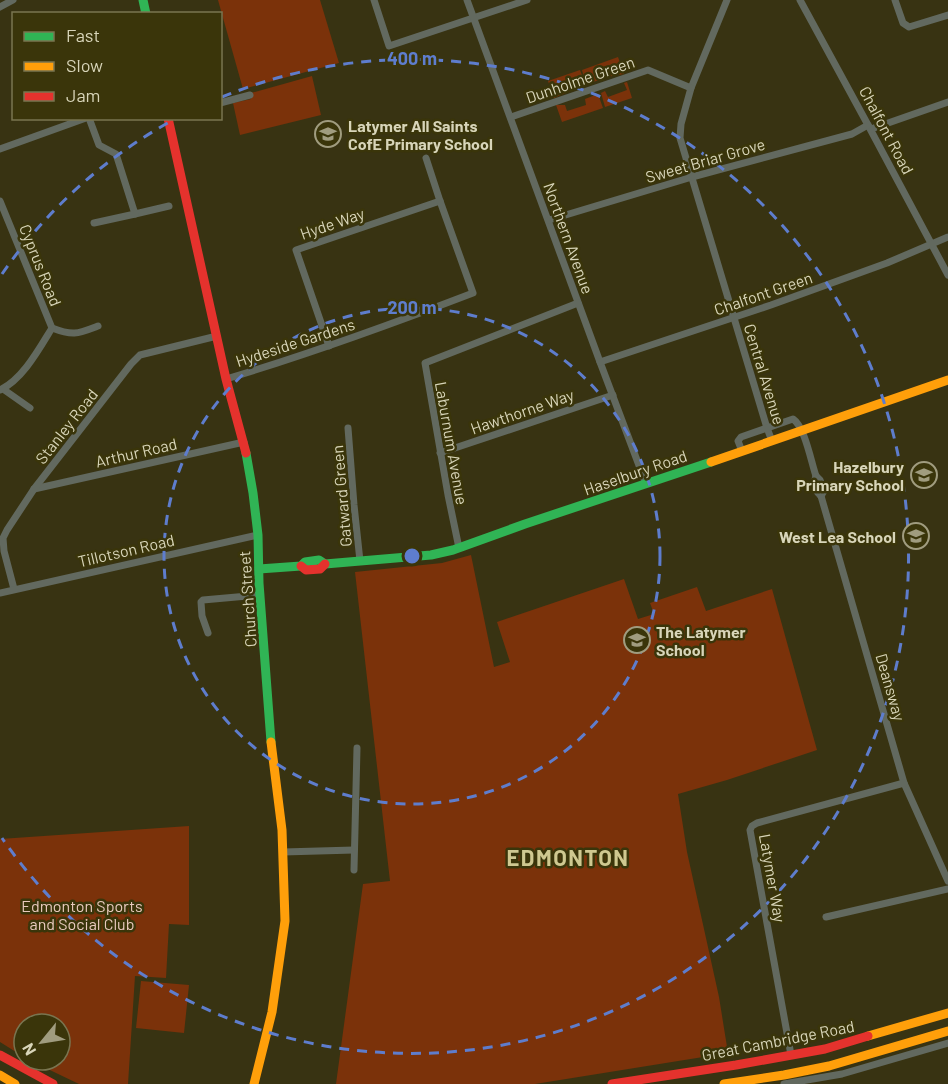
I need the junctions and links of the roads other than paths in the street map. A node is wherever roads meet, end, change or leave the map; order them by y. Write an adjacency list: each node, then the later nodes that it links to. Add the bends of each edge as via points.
1 (13, 0): 8 (street)
2 (374, 0): 10 (street, via 388,46)
3 (467, 0): 10 (street, Northern Avenue)
4 (527, 0): 10 (street)
5 (727, 0): 11 (street, Central Avenue)
6 (800, 0): 19 (street, Chalfont Road)
7 (895, 0): 9 (street, via 903,23 909,27)
8 (0, 8)
9 (948, 15)
10 (474, 18): 15 (street, Northern Avenue)
11 (692, 88): 15 (street, Dunholme Green, via 648,70); 22 (street, Central Avenue, via 680,138)
12 (250, 95): 13 (street)
13 (222, 102)
14 (948, 102): 19 (street, Sweet Briar Grove)
15 (511, 117): 27 (street, Northern Avenue)
16 (81, 120): 20 (street)
17 (88, 120): 26 (street, via 99,145 116,154)
18 (168, 120): 36 (main road, Church Street)
19 (869, 127): 22 (street, Sweet Briar Grove); 30 (street, Chalfont Road)
20 (0, 149)
21 (426, 158): 24 (street)
22 (692, 177): 27 (street, Sweet Briar Grove); 33 (street, Central Avenue)
23 (0, 201): 35 (street, Cyprus Road)
24 (440, 201): 37 (street, Hydeside Gardens, via 473,293); 37 (street, Hyde Way, via 296,250)
25 (169, 206): 26 (street)
26 (135, 214): 28 (street)
27 (549, 220): 32 (street, Northern Avenue)
28 (94, 223)
29 (948, 237): 30 (street, Chalfont Green)
30 (932, 243): 31 (street, Chalfont Road); 33 (street, Chalfont Green)
31 (948, 275)
32 (578, 303): 38 (street, Northern Avenue); 50 (street, Laburnum Avenue, via 425,363)
33 (734, 318): 38 (street, Chalfont Green); 45 (street, Central Avenue)
34 (98, 326): 35 (street, Cyprus Road, via 72,334)
35 (52, 328): 41 (street, via 17,379)
36 (217, 336): 39 (main road, Church Street); 52 (street, Stanley Road, via 140,356)
37 (329, 346): 39 (street, Hydeside Gardens)
38 (600, 362): 42 (street, Northern Avenue)
39 (226, 378): 48 (main road, Church Street)
40 (948, 380): 46 (main road, Haselbury Road)
41 (2, 390): 43 (street)
42 (612, 395): 50 (street, Hawthorne Way); 51 (street, Northern Avenue)
43 (30, 408)
44 (348, 428): 55 (street, Gatward Green)
45 (767, 428): 46 (street, via 795,419); 47 (street, Central Avenue); 49 (street, via 739,438)
46 (802, 431): 47 (main road, Haselbury Road); 62 (street, Deansway, via 824,491 821,496)
47 (772, 441): 49 (main road, Haselbury Road)
48 (244, 442): 52 (street, Arthur Road); 53 (main road, Church Street)
49 (742, 452): 51 (main road, Haselbury Road)
50 (440, 453): 54 (street, Laburnum Avenue)
51 (646, 484): 54 (main road, Haselbury Road)
52 (34, 489): 57 (street, Stanley Road, via 3,538)
53 (258, 535): 56 (main road, Church Street); 57 (street, Tillotson Road)
54 (459, 548): 55 (main road, Haselbury Road, via 431,555)
55 (360, 561): 56 (main road, Haselbury Road, via 305,561 302,566)
56 (259, 569): 59 (main road, Church Street)
57 (14, 589): 58 (street, Tillotson Road)
58 (0, 593)
59 (260, 595): 60 (street, via 202,600); 64 (main road, Church Street)
60 (208, 633)
61 (357, 748): 63 (street)
62 (904, 783): 66 (street, Deansway); 73 (street, Latymer Way, via 757,823 750,830)
63 (354, 850): 64 (street); 65 (street)
64 (283, 852): 78 (main road, Church Street, via 285,921 272,1012)
65 (354, 870)
66 (948, 881)
67 (948, 889): 68 (street)
68 (826, 917)
69 (948, 1013): 73 (main road, Great Cambridge Road, via 870,1037)
70 (948, 1031): 75 (main road, Great Cambridge Road, via 829,1066)
71 (948, 1043): 81 (street, via 842,1074)
72 (0, 1055): 77 (main road)
73 (791, 1055): 79 (main road, Great Cambridge Road)
74 (0, 1076): 76 (main road)
75 (746, 1082): 80 (main road, Great Cambridge Road)
76 (15, 1084)
77 (52, 1084)
78 (254, 1084)
79 (612, 1084)
80 (724, 1084)
81 (784, 1084)

